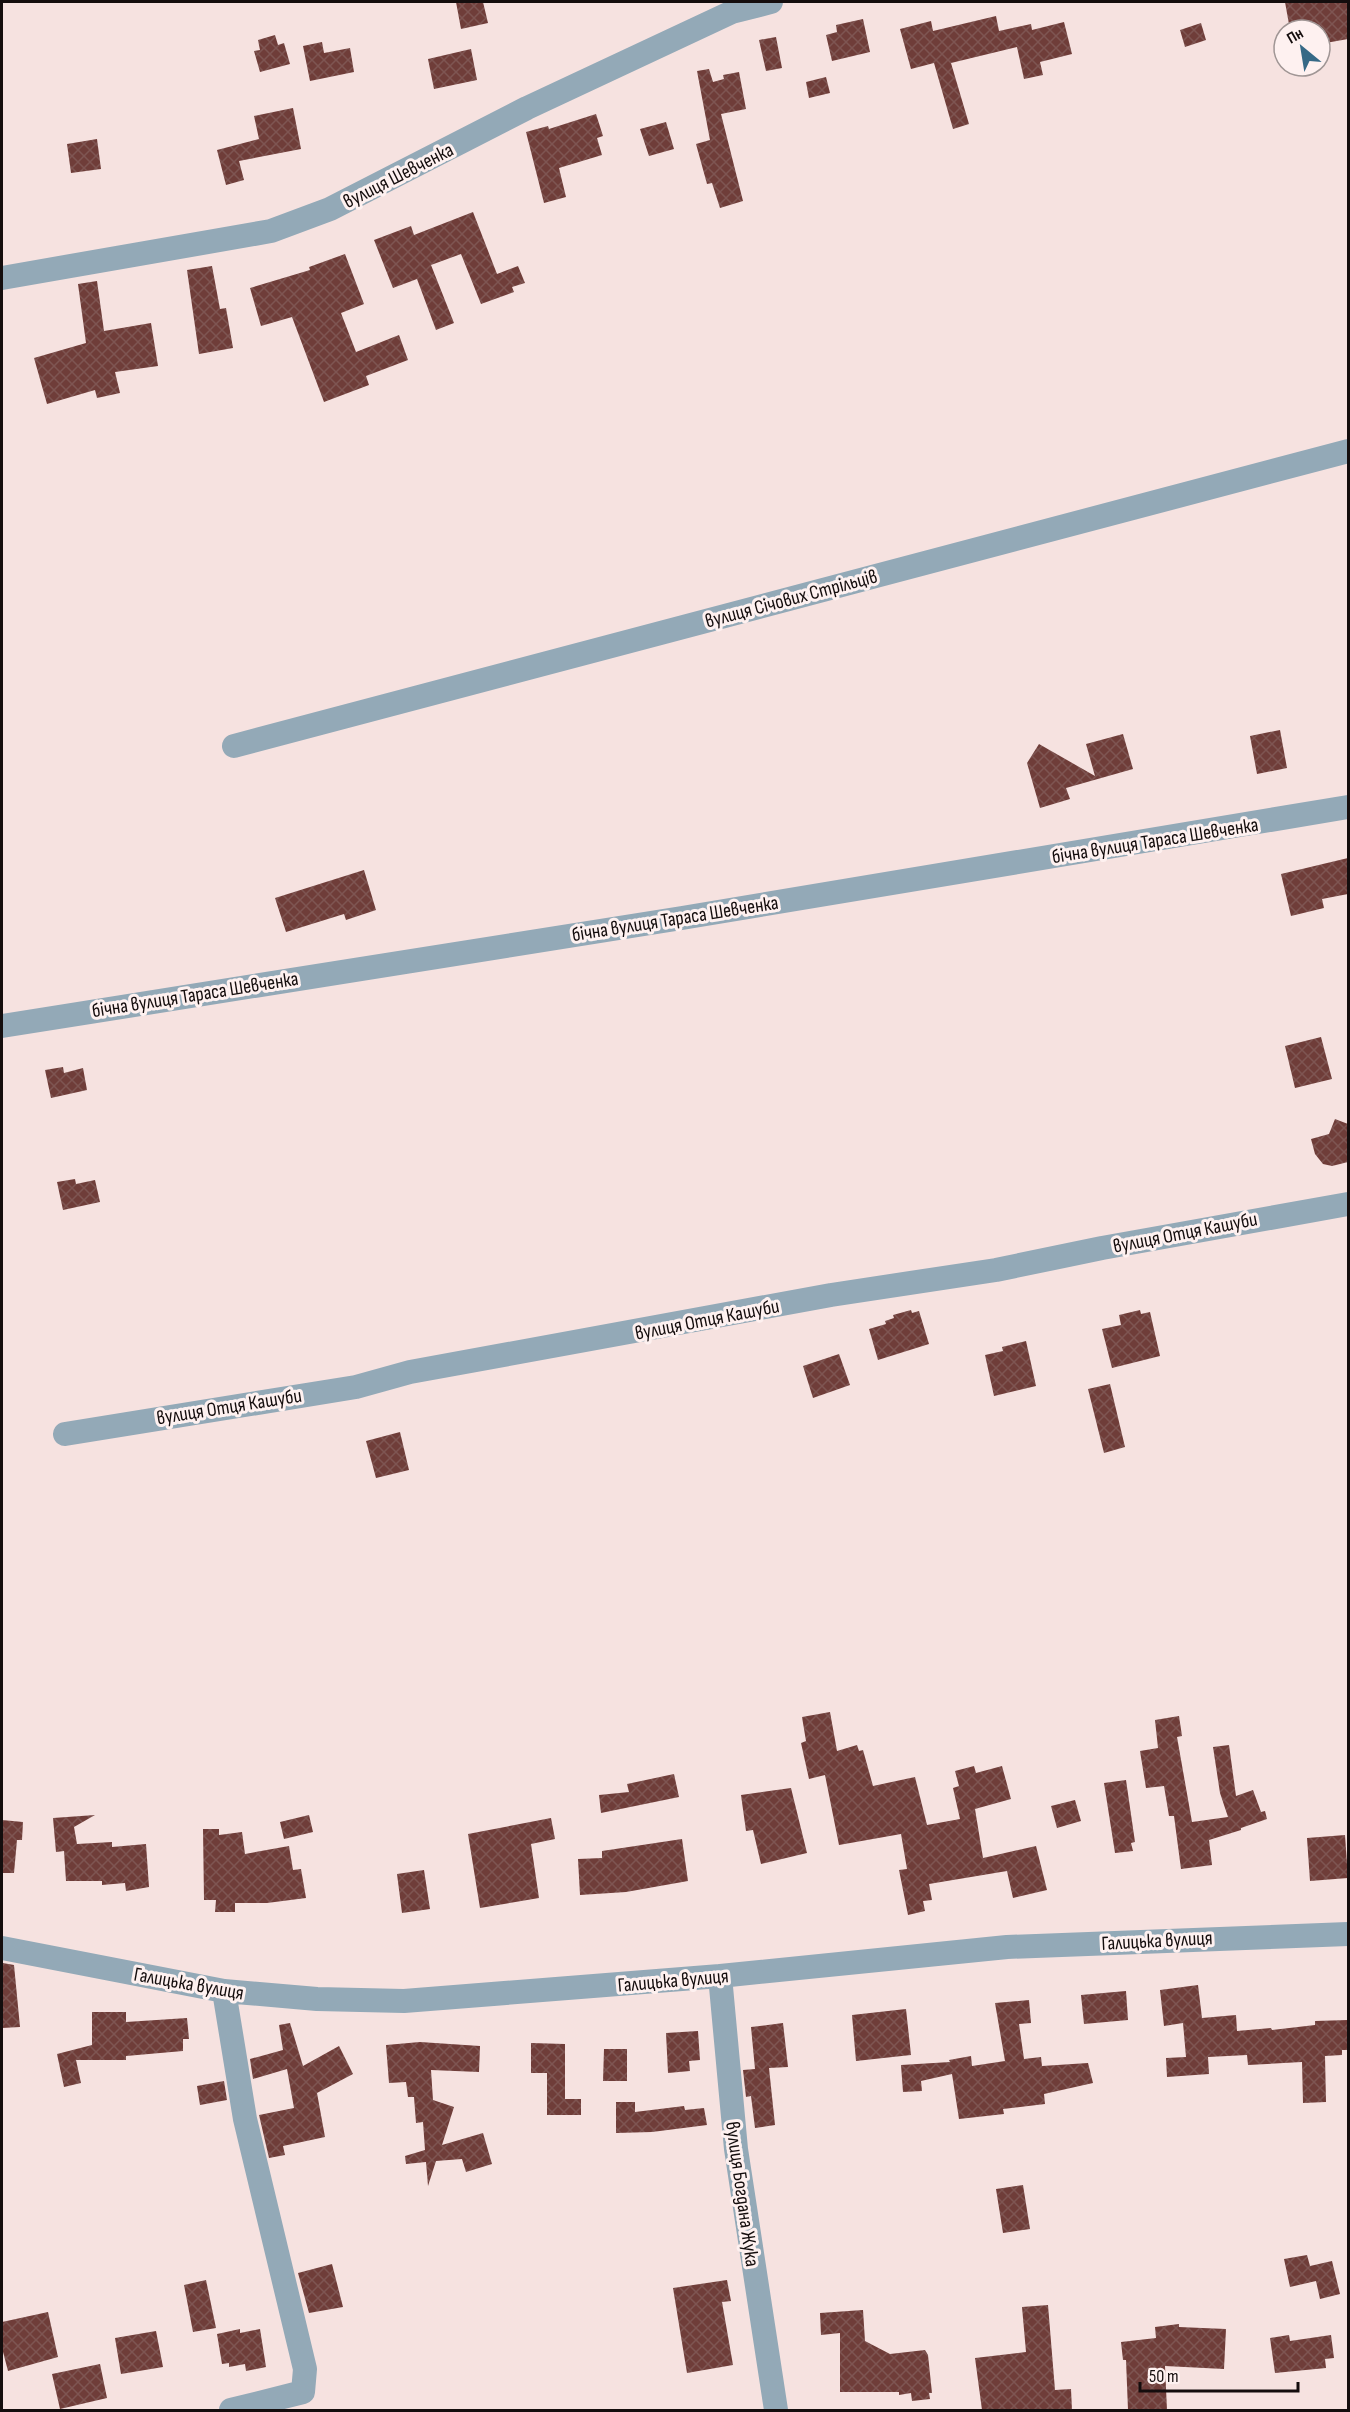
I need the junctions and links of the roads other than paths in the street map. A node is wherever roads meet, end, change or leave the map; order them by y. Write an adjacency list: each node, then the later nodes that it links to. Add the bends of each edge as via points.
1 (771, 2): 2 (street, вулиця Шевченка, via 732,12 528,108 330,209 271,231)
2 (2, 278)
3 (1348, 451): 4 (street, вулиця Січових Стрільців)
4 (234, 746)
5 (1348, 807): 6 (street, бічна вулиця Тараса Шевченка)
6 (2, 1026)
7 (1348, 1204): 8 (street, вулиця Отця Кашуби, via 410,1372 356,1387)
8 (65, 1434)
9 (1348, 1934): 11 (street, Галицька вулиця, via 1007,1947)
10 (2, 1947): 12 (street, Галицька вулиця)
11 (720, 1976): 12 (street, Галицька вулиця, via 404,2001); 15 (street, вулиця Богдана Жука, via 736,2149)
12 (224, 1991): 13 (street, via 245,2119)
13 (310, 2401): 14 (street)
14 (231, 2410)
15 (776, 2410)

